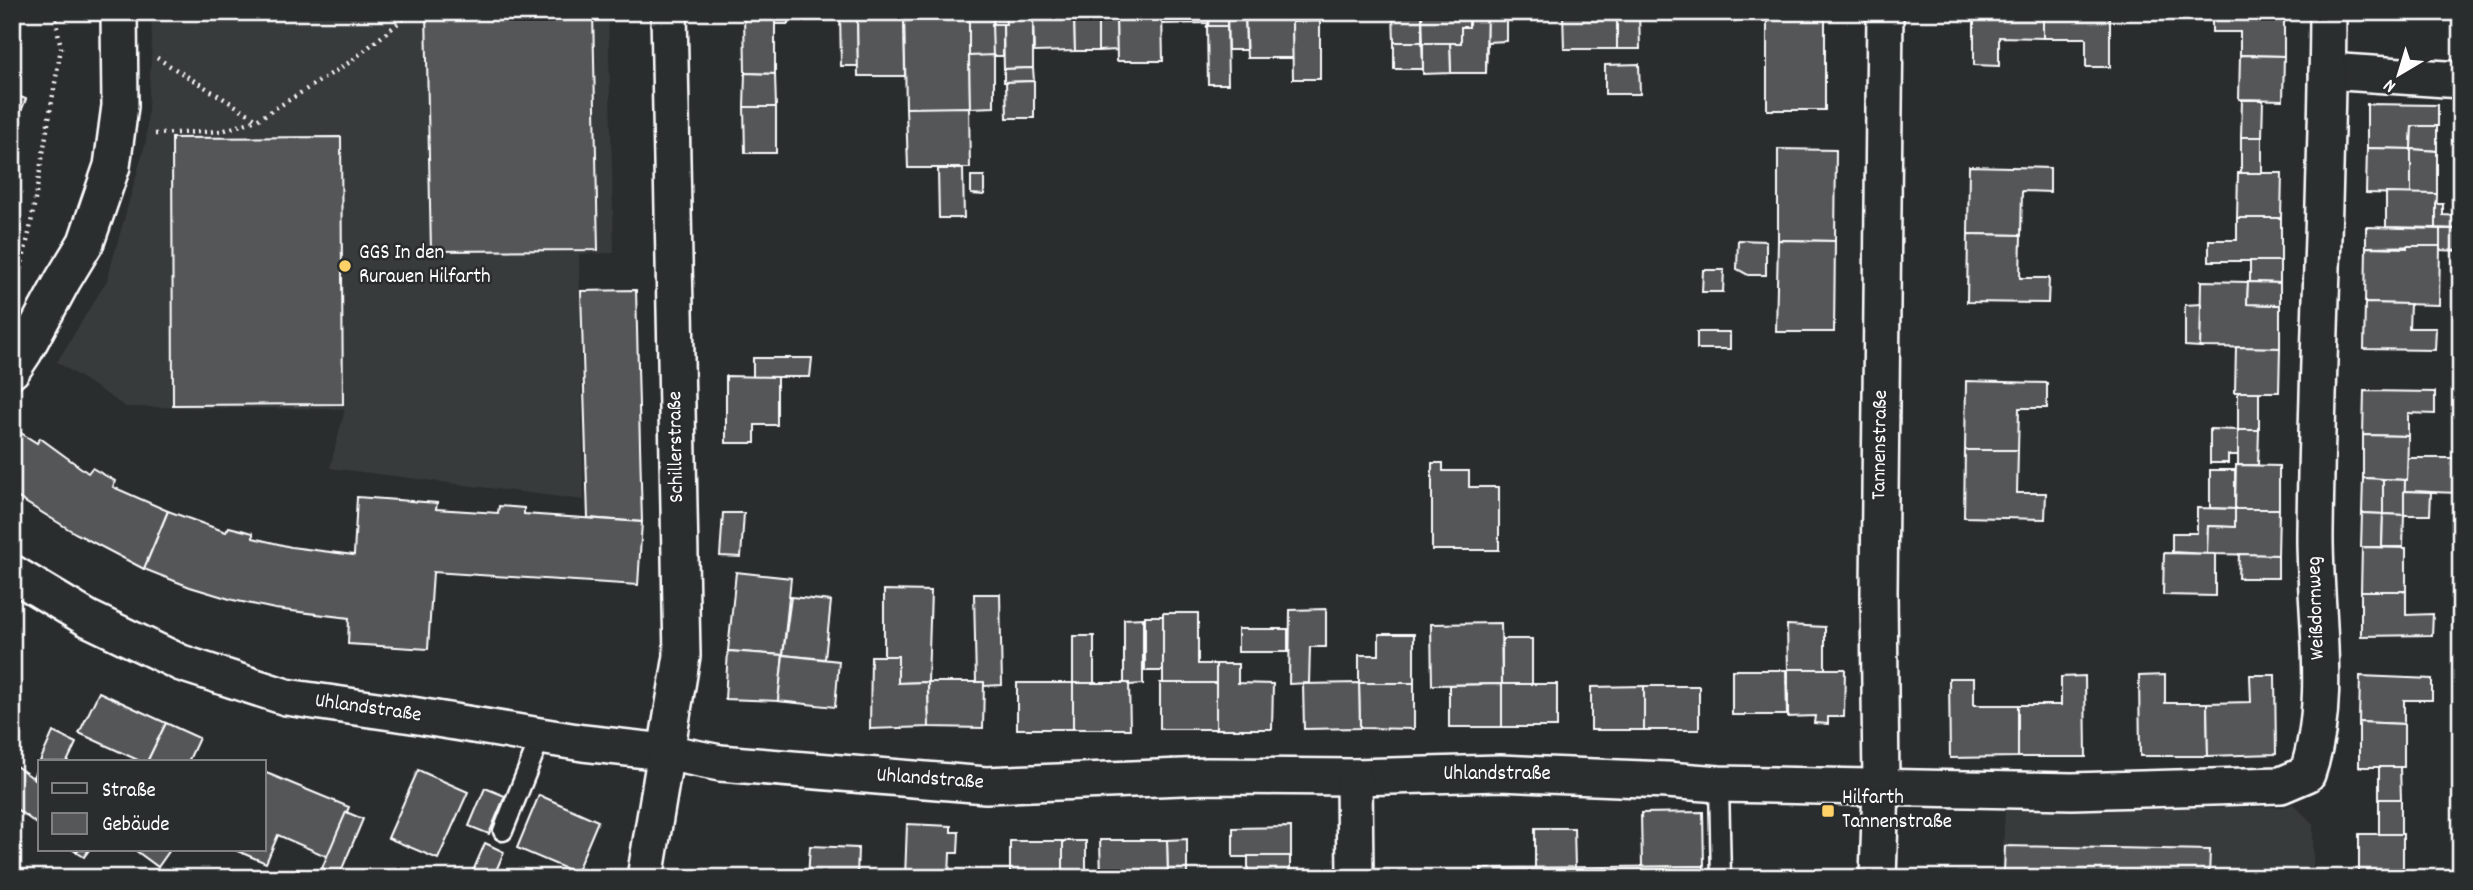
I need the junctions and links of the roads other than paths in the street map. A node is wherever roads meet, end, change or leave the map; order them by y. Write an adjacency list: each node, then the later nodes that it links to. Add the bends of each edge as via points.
1 (669, 12): 10 (street, Schillerstraße, via 682,656)
2 (1885, 12): 13 (street, Tannenstraße)
3 (2328, 12): 5 (street, Weißdornweg)
4 (120, 24): 7 (street, via 120,106 112,166 86,242)
5 (2328, 71): 6 (street); 13 (street, Weißdornweg, via 2315,535 2320,690 2315,752 2307,774 2281,785 2072,791)
6 (2461, 80)
7 (12, 370)
8 (12, 573): 9 (street, Uhlandstraße, via 88,618 181,663 286,697)
9 (541, 736): 10 (street, Uhlandstraße); 14 (lane)
10 (665, 752): 11 (street, Uhlandstraße, via 720,763 986,785 1207,776); 15 (street, Schillerstraße)
11 (1354, 776): 12 (street, Uhlandstraße, via 1500,773); 16 (street)
12 (1719, 785): 13 (street, Uhlandstraße); 17 (lane)
13 (1881, 786): 18 (street, Tannenstraße)
14 (503, 831)
15 (645, 878)
16 (1355, 878)
17 (1721, 878)
18 (1878, 878)

